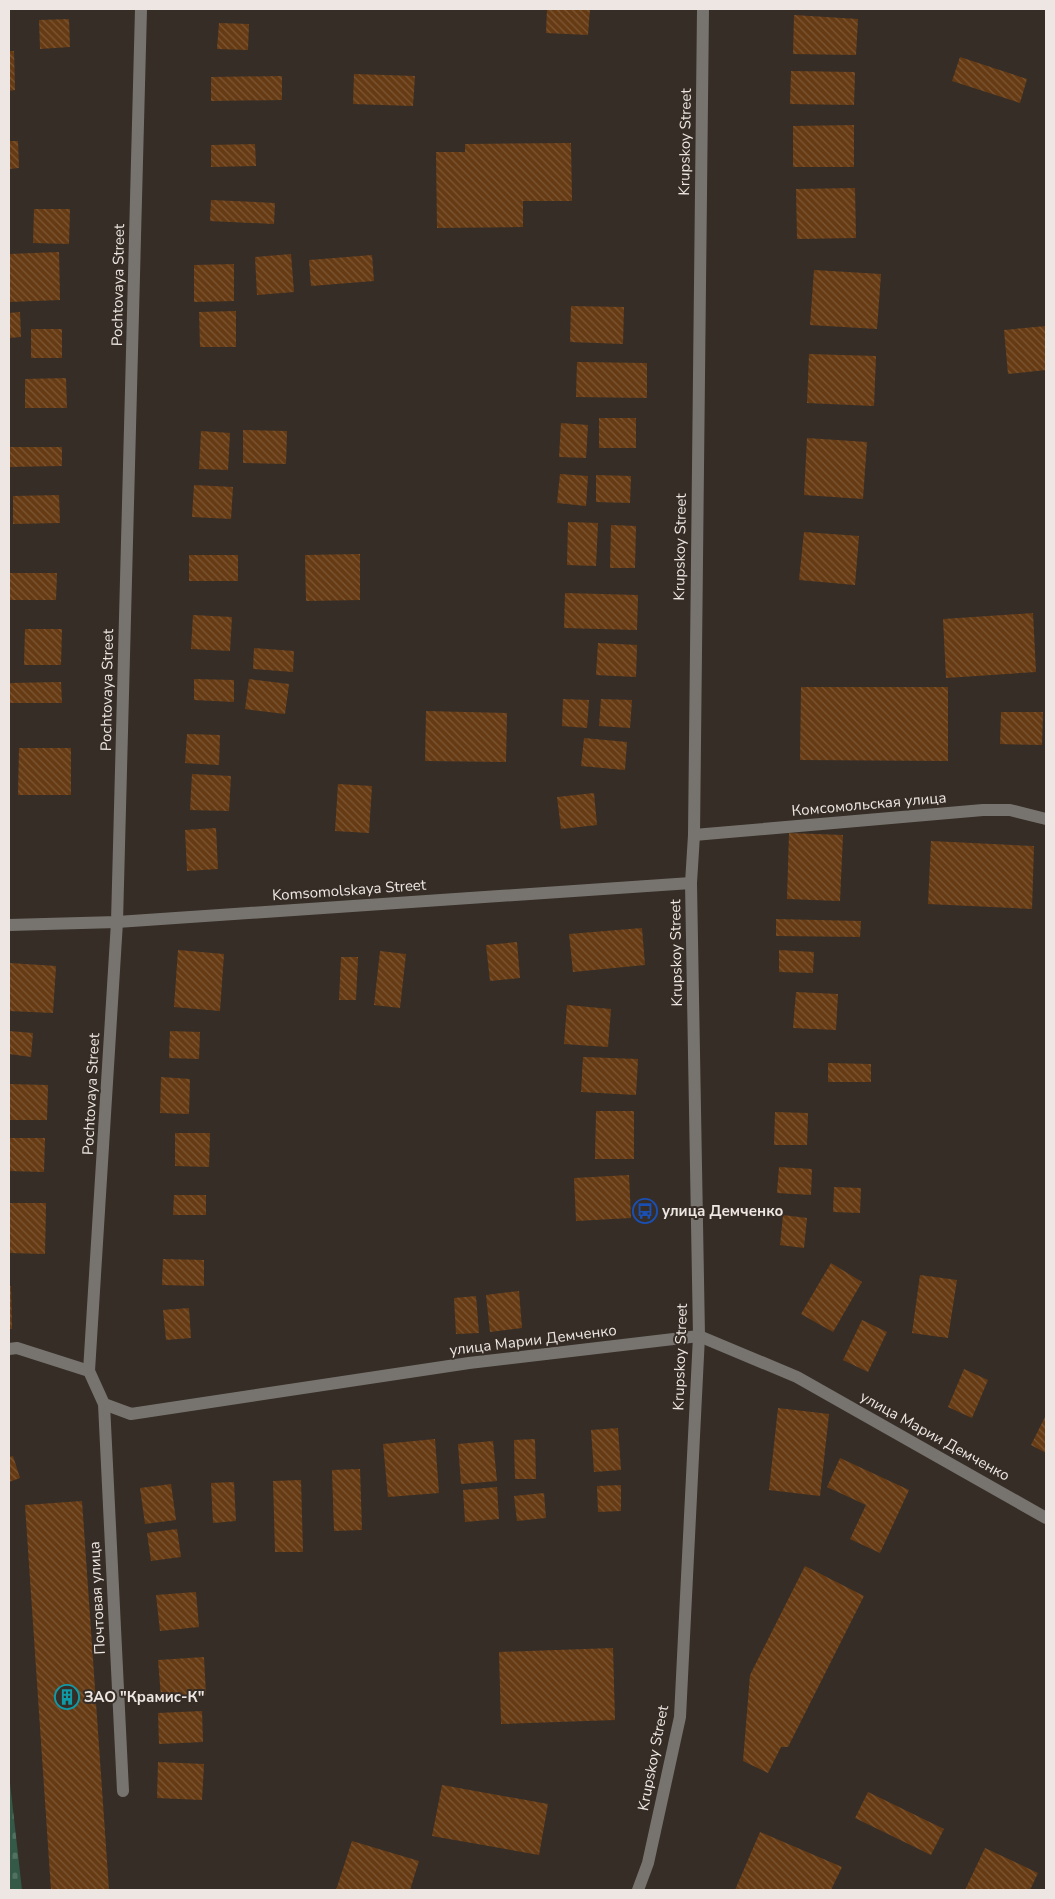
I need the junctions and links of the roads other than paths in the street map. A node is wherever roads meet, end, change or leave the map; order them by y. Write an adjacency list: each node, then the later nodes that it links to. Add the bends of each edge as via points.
1 (141, 9): 6 (street, Pochtovaya Street)
2 (703, 9): 4 (street, Krupskoy Street)
3 (1046, 819): 4 (street, Комсомольская улица, via 1010,810 983,810)
4 (694, 834): 5 (street, Krupskoy Street)
5 (691, 883): 6 (street, Komsomolskaya Street); 8 (street, Krupskoy Street)
6 (118, 922): 7 (street, Komsomolskaya Street); 10 (street, Pochtovaya Street)
7 (9, 925)
8 (699, 1336): 11 (street, улица Марии Демченко, via 469,1363 131,1414); 12 (street, улица Марии Демченко, via 797,1377); 14 (street, Krupskoy Street, via 680,1717 648,1863)
9 (9, 1349): 10 (street, via 17,1348)
10 (89, 1371): 11 (street)
11 (104, 1404): 13 (street, Почтовая улица)
12 (1046, 1518)
13 (123, 1791)
14 (638, 1890)

